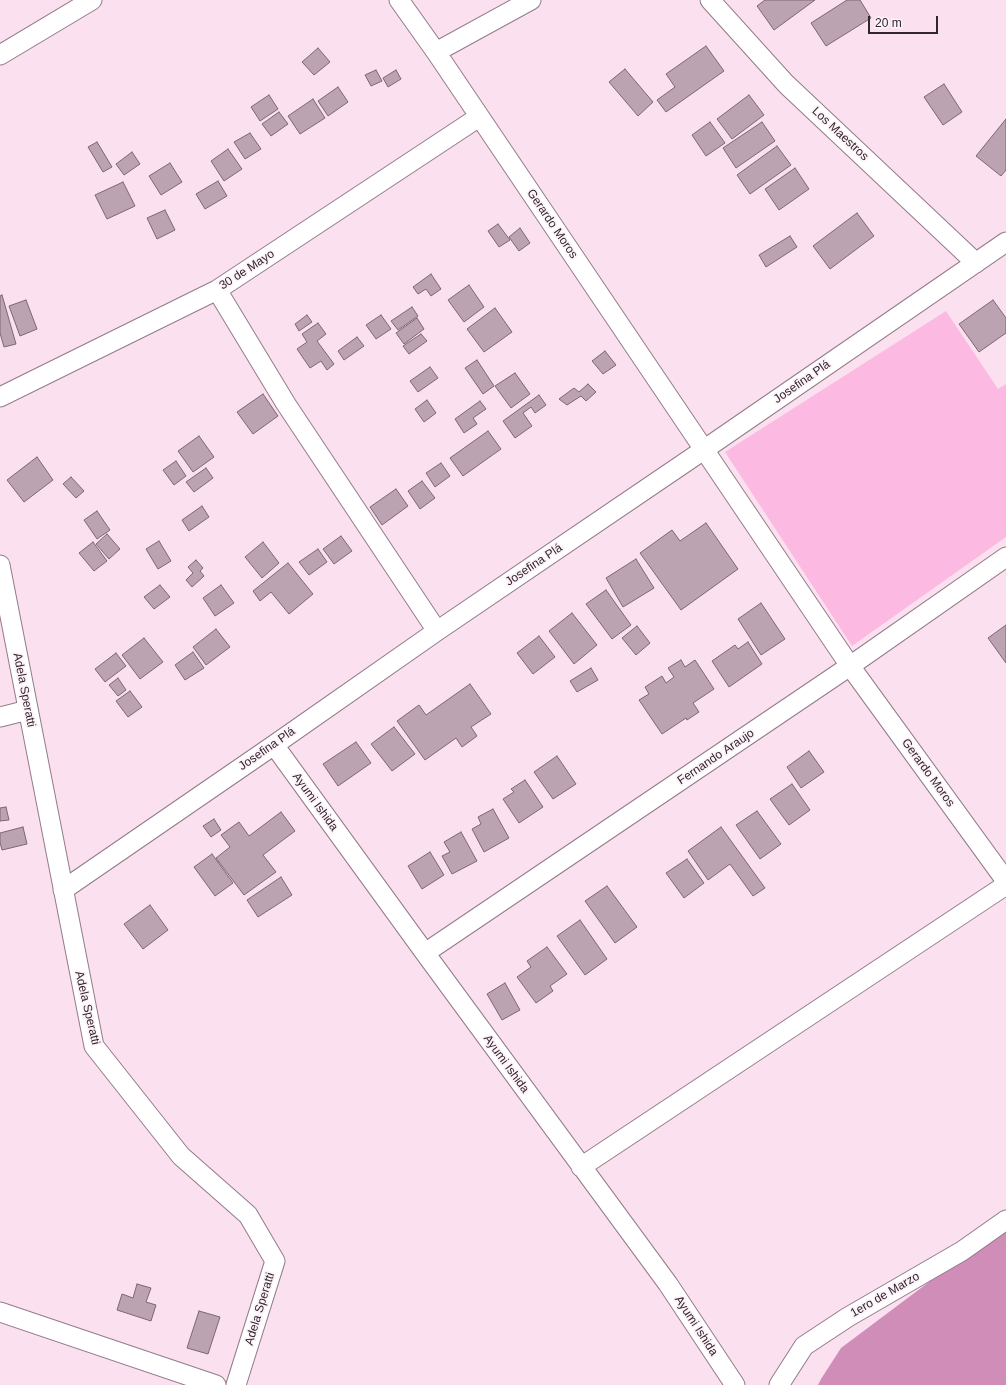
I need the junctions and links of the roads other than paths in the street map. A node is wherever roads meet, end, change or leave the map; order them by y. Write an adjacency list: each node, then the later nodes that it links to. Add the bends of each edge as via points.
1 (92, 0): 6 (street)
2 (400, 0): 5 (street, Gerardo Moros)
3 (531, 0): 5 (street)
4 (710, 0): 9 (street, Los Maestros, via 786,84)
5 (436, 52): 7 (street, Gerardo Moros)
6 (0, 55)
7 (479, 117): 10 (street, 30 de Mayo); 12 (street, Gerardo Moros)
8 (1006, 242): 9 (street, Josefina Plá)
9 (976, 263): 12 (street, Josefina Plá)
10 (217, 290): 11 (street, 30 de Mayo); 15 (street, via 286,404)
11 (0, 397)
12 (705, 449): 15 (street, Josefina Plá); 16 (street, Gerardo Moros)
13 (1006, 557): 16 (street, Fernando Araujo)
14 (0, 565): 17 (street, Adela Speratti)
15 (437, 630): 19 (street, Josefina Plá)
16 (850, 666): 20 (street, Gerardo Moros); 23 (street, Fernando Araujo)
17 (28, 710): 18 (street); 22 (street, Adela Speratti)
18 (0, 716)
19 (274, 745): 22 (street, Josefina Plá); 23 (street, Ayumi Ishida)
20 (1006, 881)
21 (1006, 885): 24 (street)
22 (63, 890): 28 (street, Adela Speratti, via 94,1046 181,1156 248,1214 275,1261)
23 (425, 953): 24 (street, Ayumi Ishida)
24 (581, 1167): 29 (street, Ayumi Ishida, via 668,1284)
25 (1006, 1220): 30 (street, 1ero de Marzo, via 962,1250 804,1346)
26 (0, 1312): 27 (street)
27 (216, 1385)
28 (236, 1385)
29 (735, 1385)
30 (779, 1385)

